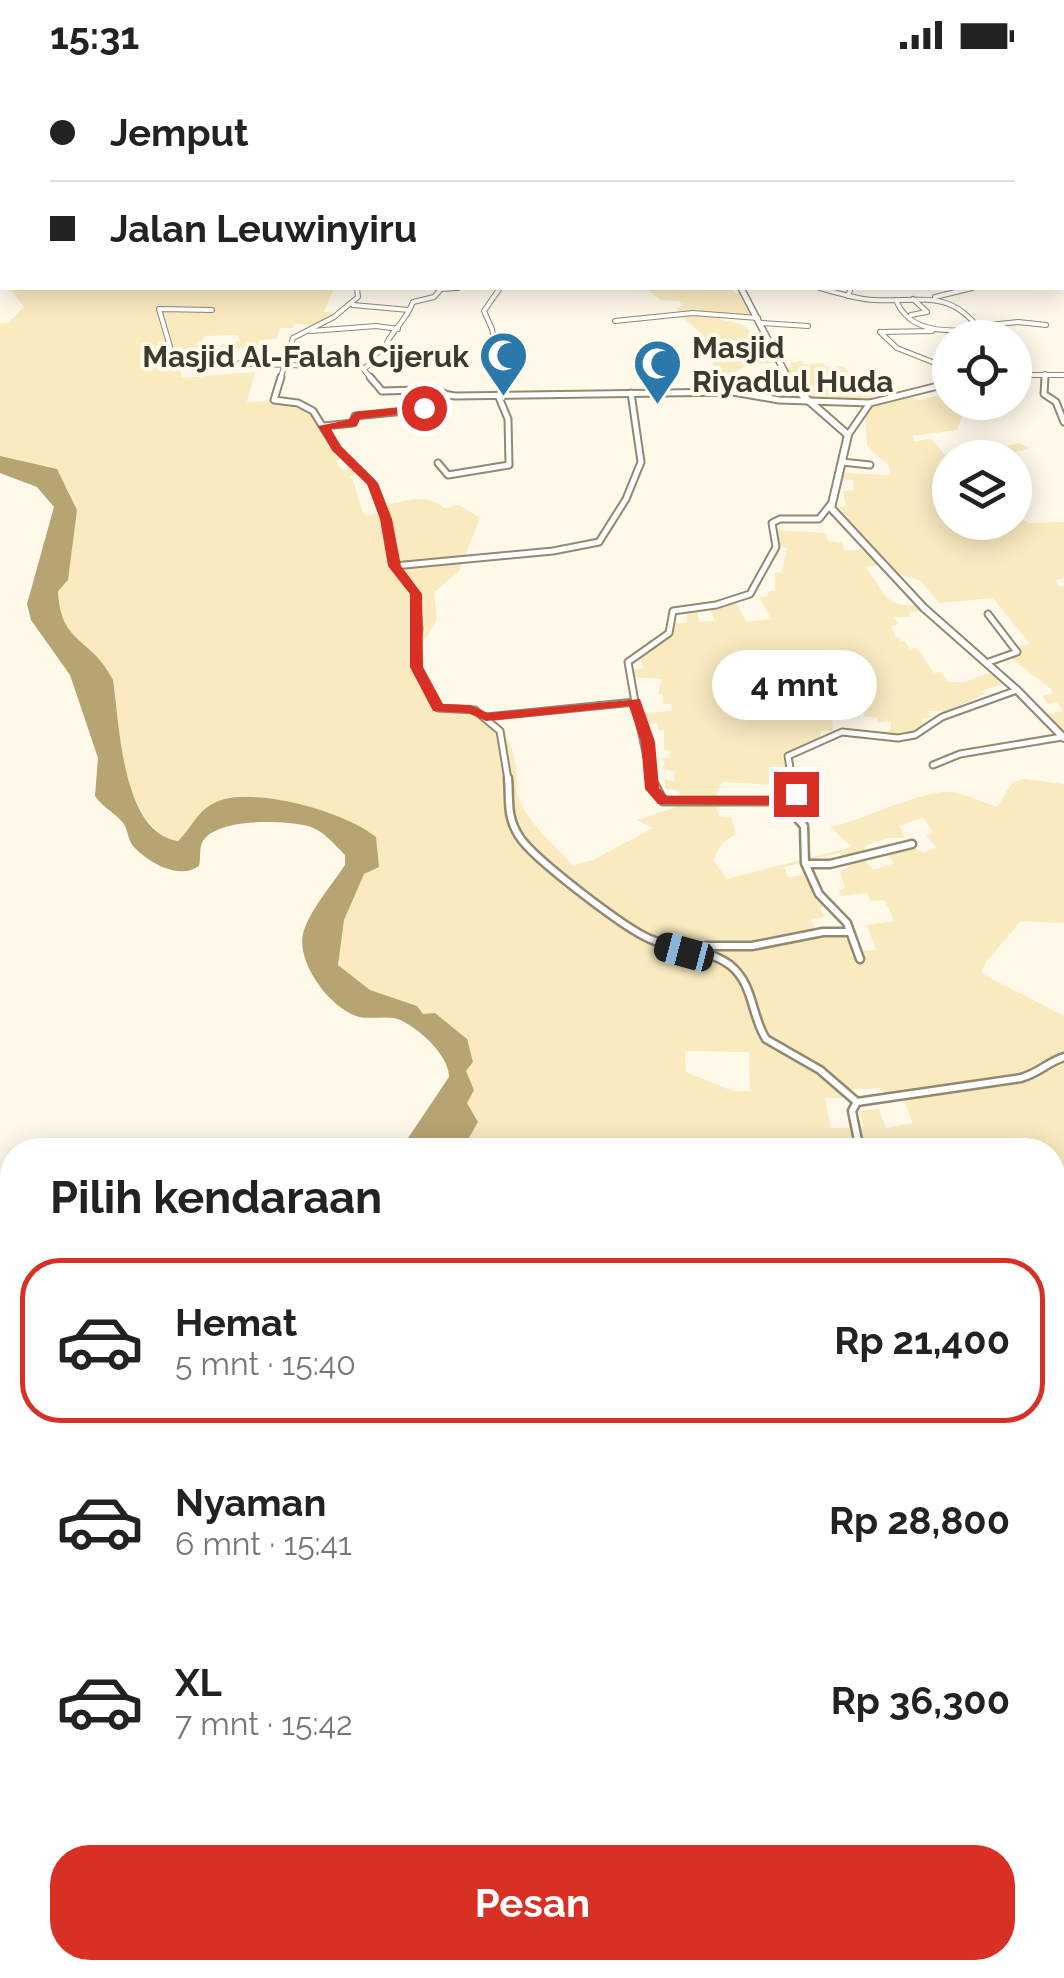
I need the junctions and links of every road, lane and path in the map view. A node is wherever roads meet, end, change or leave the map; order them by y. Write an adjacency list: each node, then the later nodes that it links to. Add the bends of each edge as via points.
1 (357, 290): 14 (street)
2 (441, 290): 16 (street)
3 (499, 290): 40 (street, via 484,311 494,327)
4 (742, 290): 22 (street)
5 (827, 290): 9 (street)
6 (850, 290): 9 (street)
7 (915, 290): 11 (street)
8 (964, 290): 10 (street)
9 (848, 296): 13 (street)
10 (934, 297): 11 (street); 20 (street)
11 (923, 298): 12 (street)
12 (912, 299): 13 (street); 17 (street)
13 (896, 300): 18 (street)
14 (352, 305): 16 (street); 30 (street)
15 (212, 310): 32 (street, via 159,309 177,359)
16 (409, 310): 27 (street)
17 (927, 312): 18 (street); 19 (street)
18 (910, 315): 29 (street)
19 (934, 318)
20 (973, 320)
21 (615, 321): 22 (street, via 693,313)
22 (760, 321): 26 (street); 41 (street, via 786,376)
23 (876, 324): 28 (street)
24 (1032, 324): 25 (street)
25 (1046, 325)
26 (808, 326)
27 (399, 329): 30 (street); 33 (street, via 386,339 378,361)
28 (886, 330): 29 (street); 31 (street, via 880,335 889,344)
29 (932, 331)
30 (310, 332): 32 (street, via 293,338)
31 (932, 362)
32 (284, 364): 33 (street); 44 (street, via 274,401 304,405)
33 (364, 367): 39 (street, via 382,391)
34 (1032, 374): 35 (street)
35 (1046, 374): 36 (street); 43 (street, via 1044,394 1056,402)
36 (1064, 375)
37 (932, 388): 42 (street)
38 (631, 392): 40 (street); 41 (street, via 732,392); 50 (street, via 640,462 599,542)
39 (444, 393): 40 (street); 44 (street, via 424,408)
40 (501, 395): 47 (street, via 509,465 448,475)
41 (808, 402): 42 (street); 45 (street)
42 (870, 403): 45 (street)
43 (1064, 422)
44 (324, 426): 50 (street, via 372,483)
45 (848, 435): 46 (street)
46 (842, 462): 48 (street); 49 (street)
47 (438, 463)
48 (870, 465)
49 (830, 504): 52 (street, via 924,608); 54 (street, via 819,519 772,524 776,547 750,594 672,611 668,634 628,662)
50 (394, 566): 55 (street, via 416,594 415,655 431,699 441,709 470,709)
51 (988, 614): 52 (street, via 1018,652)
52 (986, 663): 53 (street)
53 (1017, 690): 56 (street); 58 (street, via 907,737 847,731 824,738 788,756 796,794)
54 (635, 702): 55 (street); 58 (street, via 648,742 652,789 663,801)
55 (486, 717): 62 (street, via 500,731 506,753 507,810 537,857 642,936)
56 (1063, 737): 57 (street, via 960,754)
57 (933, 765)
58 (782, 800): 60 (street, via 805,828)
59 (912, 844): 60 (street)
60 (806, 864): 61 (street, via 819,894)
61 (850, 932): 62 (street, via 703,947); 63 (street)
62 (713, 958): 65 (street, via 743,980 764,1038)
63 (860, 959)
64 (1064, 1057): 65 (street, via 1021,1078)
65 (857, 1102): 66 (street)
66 (857, 1138)

